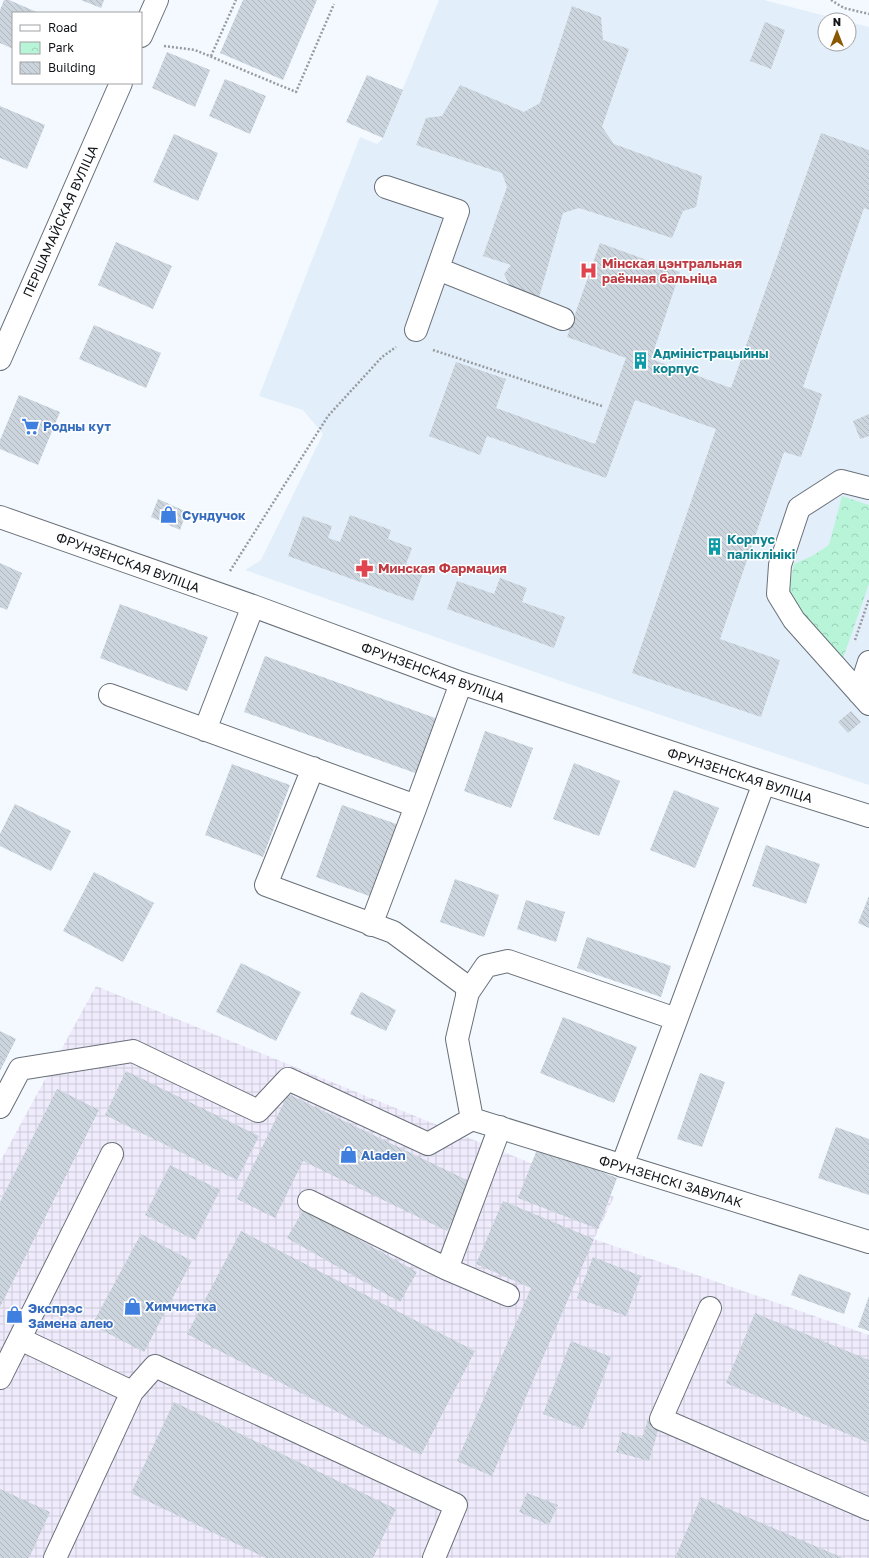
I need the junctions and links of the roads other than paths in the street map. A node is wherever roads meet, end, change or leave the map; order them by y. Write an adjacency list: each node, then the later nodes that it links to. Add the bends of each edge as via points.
1 (157, 0): 2 (street)
2 (142, 34)
3 (121, 84): 8 (street, ПЕРШАМАЙСКАЯ ВУЛІЦА)
4 (386, 187): 5 (street, via 458,211)
5 (438, 269): 6 (street); 7 (street)
6 (563, 318)
7 (409, 337)
8 (0, 360)
9 (869, 488): 15 (street, via 841,481 799,508 780,565 778,594 794,620)
10 (0, 517): 11 (street, ФРУНЗЕНСКАЯ ВУЛІЦА)
11 (253, 606): 13 (street, ФРУНЗЕНСКАЯ ВУЛІЦА); 16 (street)
12 (869, 662): 15 (street)
13 (461, 683): 18 (street, ФРУНЗЕНСКАЯ ВУЛІЦА); 19 (street)
14 (110, 695): 16 (street)
15 (864, 698)
16 (205, 730): 17 (street)
17 (314, 768): 19 (street); 21 (street, via 266,886)
18 (764, 783): 20 (street, ФРУНЗЕНСКАЯ ВУЛІЦА); 23 (street)
19 (416, 806): 21 (street)
20 (869, 816)
21 (371, 925): 22 (street, via 393,932 468,988)
22 (467, 994): 23 (street, via 486,966 508,961); 25 (street, via 456,1039)
23 (676, 1019): 28 (street)
24 (0, 1107): 25 (street, via 20,1069 133,1051 258,1111 288,1079 428,1144)
25 (472, 1119): 26 (street, ФРУНЗЕНСКІ ЗАВУЛАК)
26 (500, 1127): 28 (street, ФРУНЗЕНСКІ ЗАВУЛАК); 31 (street)
27 (112, 1154): 34 (street)
28 (622, 1166): 30 (street, ФРУНЗЕНСКІ ЗАВУЛАК)
29 (309, 1201): 31 (street)
30 (869, 1242)
31 (447, 1269): 32 (street)
32 (508, 1295)
33 (710, 1308): 37 (street, via 661,1419)
34 (20, 1339): 35 (street); 36 (street)
35 (0, 1378)
36 (132, 1392): 38 (street); 39 (street, via 155,1366 456,1505)
37 (869, 1509)
38 (55, 1558)
39 (434, 1558)

